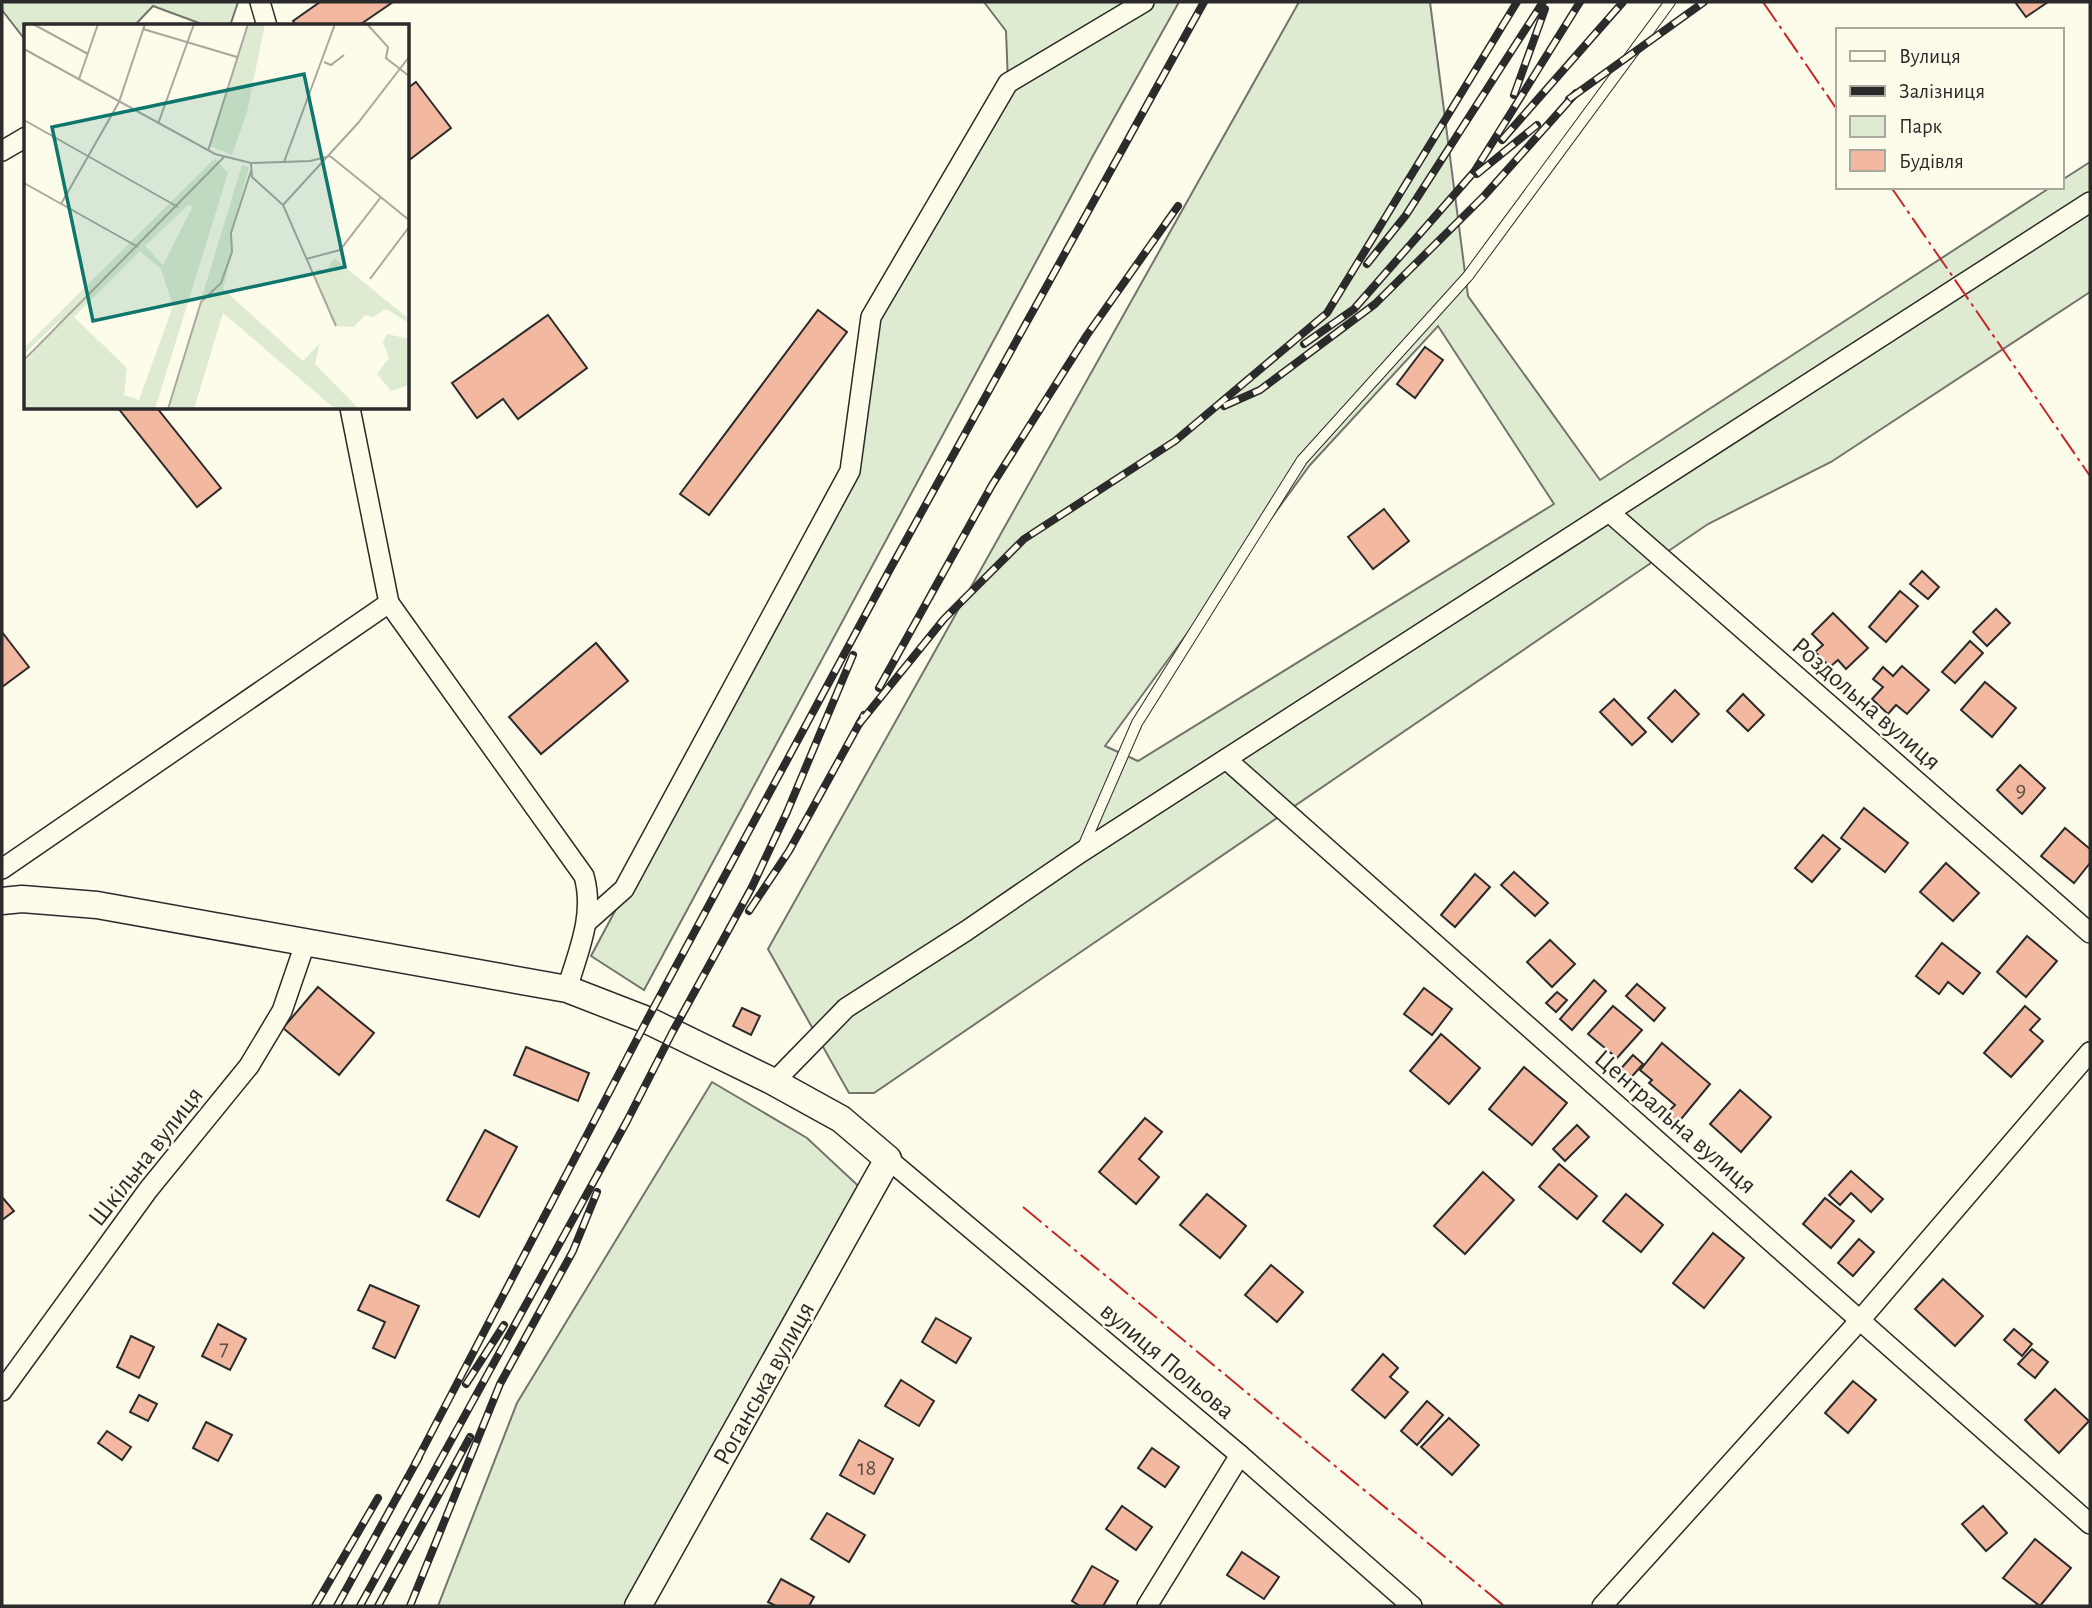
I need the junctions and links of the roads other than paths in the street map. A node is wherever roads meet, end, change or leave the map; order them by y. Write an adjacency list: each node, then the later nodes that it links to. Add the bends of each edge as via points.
1 (261, 2): 4 (street)
2 (1144, 2): 15 (street, via 1008,83 871,317 850,471 624,888)
3 (1670, 2): 12 (lane, via 1468,276 1302,460 1137,723)
4 (266, 24)
5 (24, 138): 6 (street)
6 (2, 151)
7 (2090, 202): 9 (street)
8 (350, 410): 10 (street)
9 (1609, 512): 11 (street); 16 (street, Роздольна вулиця)
10 (389, 603): 13 (street); 15 (street, via 584,876 589,890)
11 (1226, 759): 12 (street); 22 (street, Центральна вулиця)
12 (1080, 853): 20 (street, via 846,1008)
13 (2, 869)
14 (2, 901): 17 (street, via 97,905)
15 (587, 922): 18 (street)
16 (2090, 933)
17 (306, 941): 18 (street); 23 (street, Шкільна вулиця, via 282,1011 250,1066 148,1190)
18 (567, 989): 20 (street, via 647,1020)
19 (2090, 1052): 22 (street)
20 (774, 1082): 21 (street, via 841,1119)
21 (888, 1159): 24 (street, вулиця Польова); 26 (street, Роганська вулиця)
22 (1861, 1320): 25 (street, Центральна вулиця); 29 (street)
23 (2, 1391)
24 (1240, 1455): 27 (street); 28 (street, вулиця Польова)
25 (2090, 1524)
26 (638, 1606)
27 (1147, 1606)
28 (1412, 1606)
29 (1602, 1606)

